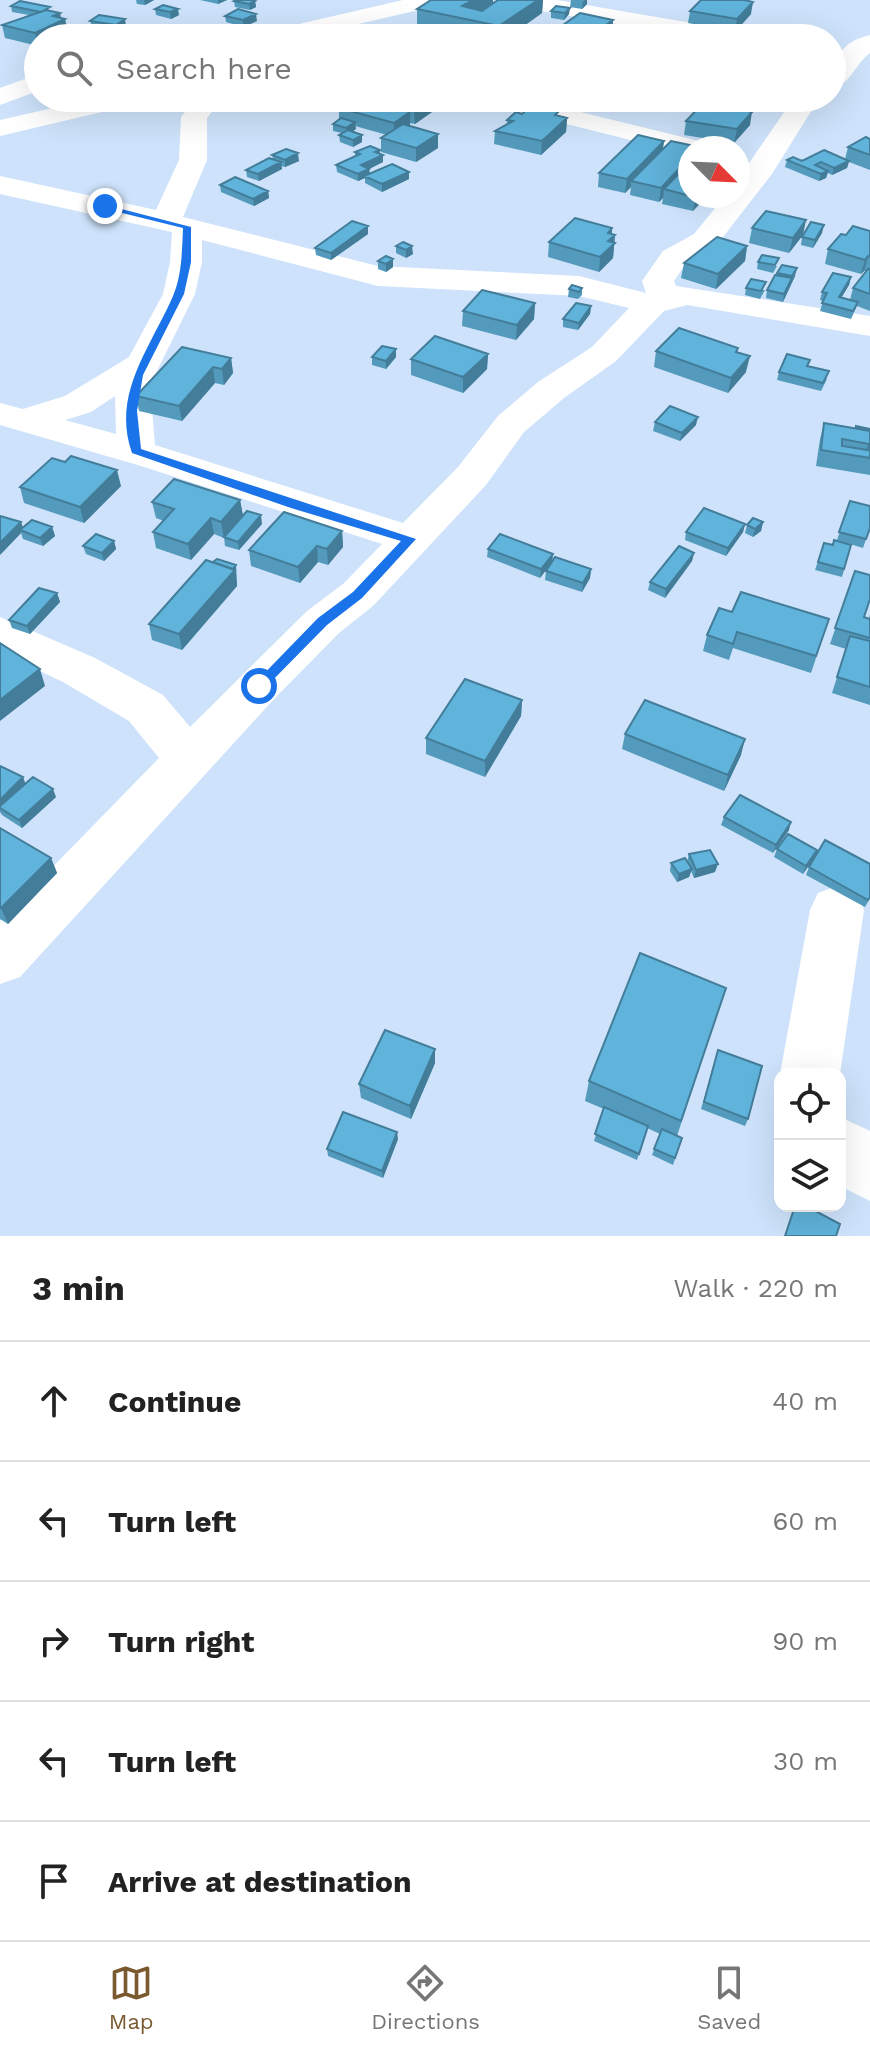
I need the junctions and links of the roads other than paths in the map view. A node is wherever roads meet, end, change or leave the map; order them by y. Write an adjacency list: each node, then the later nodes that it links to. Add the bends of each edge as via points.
1 (343, 0): 4 (street)
2 (432, 0): 5 (street)
3 (518, 0): 6 (street)
4 (312, 24)
5 (336, 24)
6 (657, 24)
7 (870, 42): 8 (street)
8 (850, 59)
9 (24, 88): 10 (street)
10 (0, 97)
11 (70, 112): 15 (street)
12 (198, 112): 20 (street)
13 (548, 112): 16 (street)
14 (796, 112): 17 (street)
15 (0, 128)
16 (678, 144)
17 (750, 165)
18 (0, 185): 20 (street)
19 (724, 208): 21 (street, via 705,240 674,258 658,281)
20 (177, 224): 21 (street, via 378,276 564,284); 23 (street, via 186,262 179,294)
21 (658, 301): 22 (street, via 679,294 700,296); 26 (street, via 604,354 511,424 472,476)
22 (870, 326)
23 (145, 362): 24 (street, via 78,404); 25 (street, via 133,397)
24 (8, 421): 25 (street)
25 (136, 451): 26 (street)
26 (410, 539): 28 (street)
27 (0, 633): 28 (street, via 146,708)
28 (188, 759): 30 (street)
29 (837, 910): 31 (street)
30 (0, 959)
31 (811, 1068)
32 (846, 1152): 33 (street)
33 (870, 1169)

